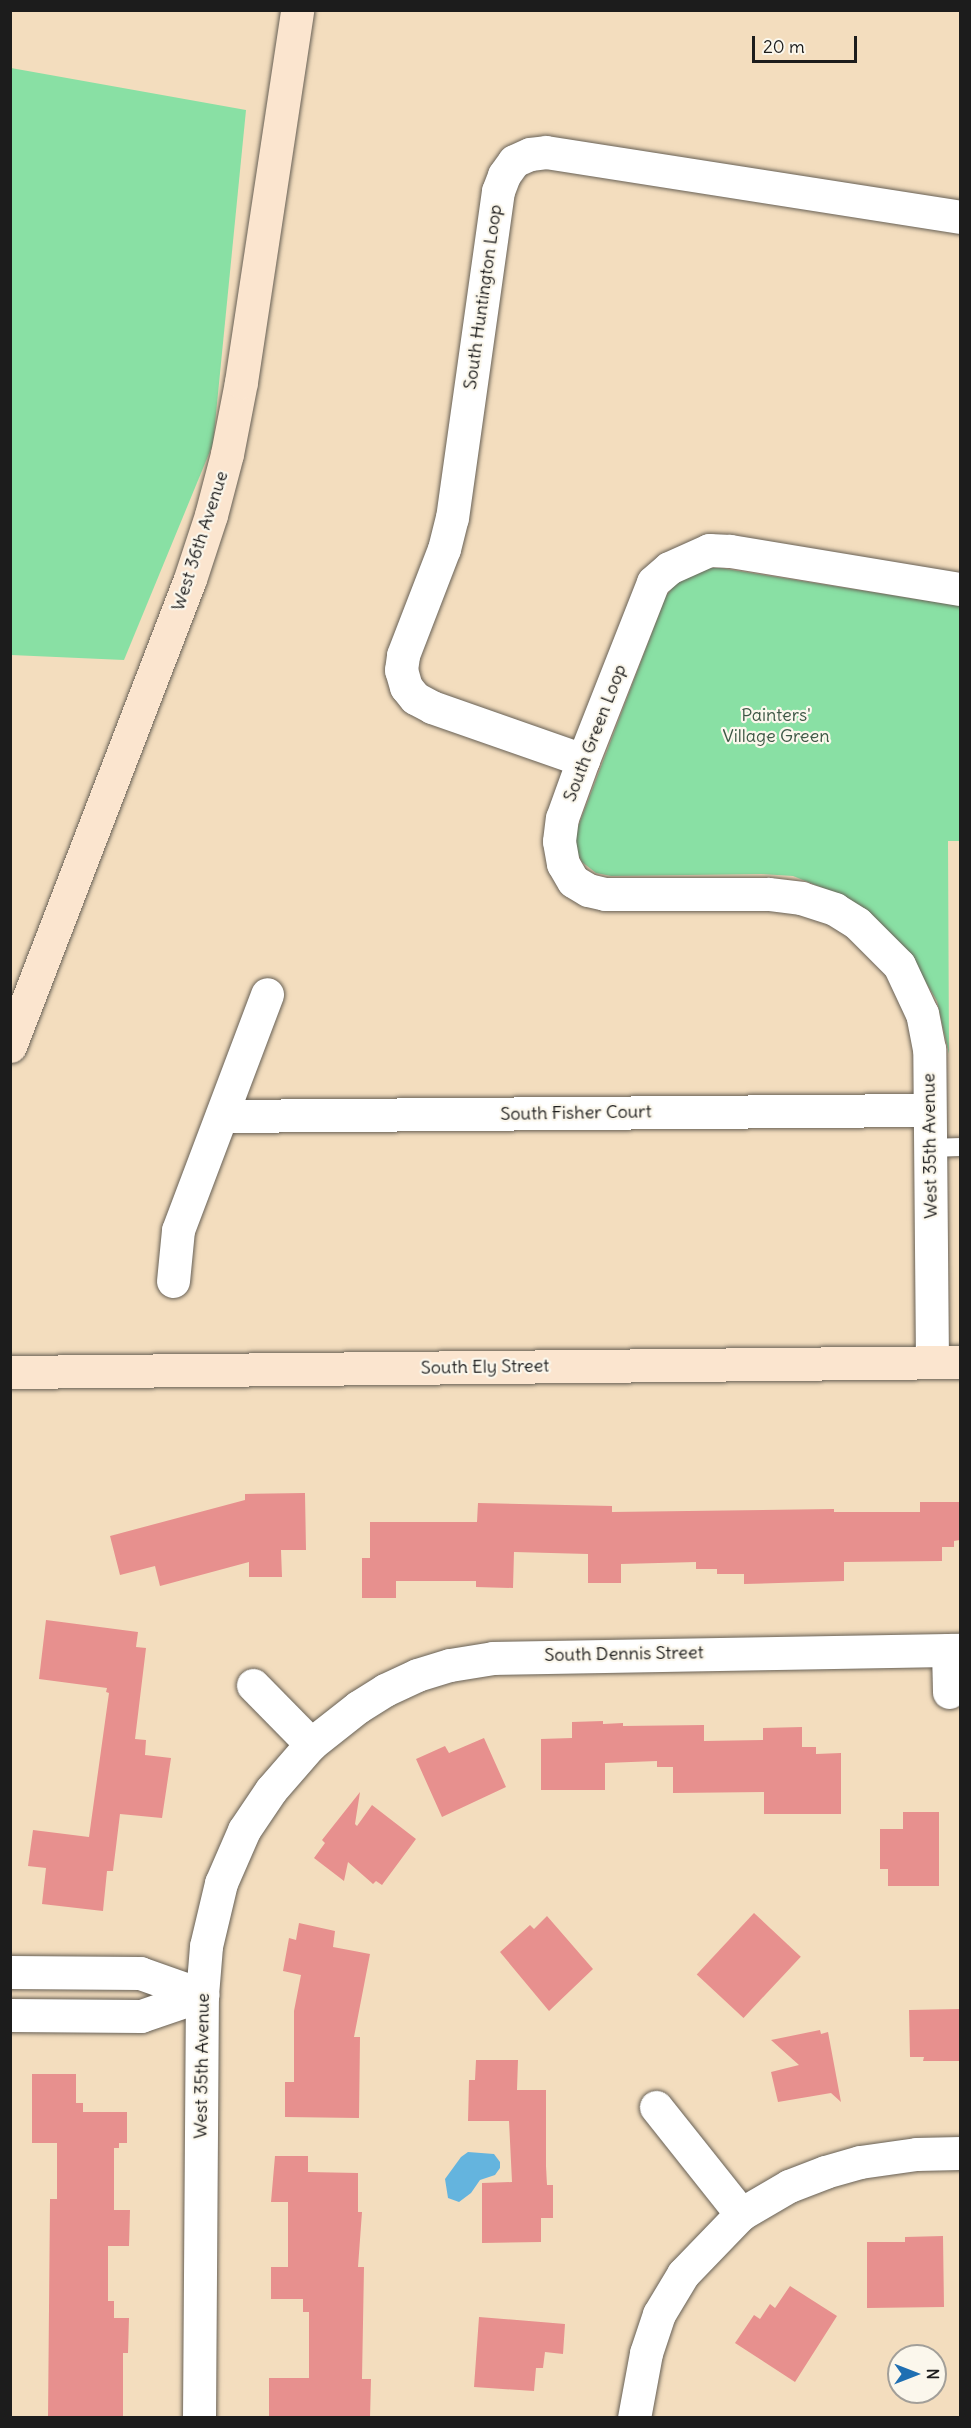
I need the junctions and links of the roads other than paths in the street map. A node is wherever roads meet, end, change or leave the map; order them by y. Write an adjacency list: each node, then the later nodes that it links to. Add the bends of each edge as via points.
1 (297, 10): 7 (street, West 36th Avenue, via 241,382 211,515)
2 (960, 217): 4 (street, South Huntington Loop, via 546,152 514,161 504,175 498,191 452,518 401,670 406,687 415,698 432,707)
3 (960, 589): 4 (street, South Green Loop, via 730,551 709,550 687,558 653,582)
4 (583, 760): 5 (street, South Green Loop, via 562,818 559,841 563,864 573,882 604,894 768,894 802,898 835,909)
5 (880, 944): 8 (street, West 35th Avenue, via 899,965 922,1014 929,1049)
6 (267, 994): 9 (street)
7 (10, 1046)
8 (929, 1110): 9 (street, South Fisher Court); 10 (street, West 35th Avenue)
9 (222, 1116): 11 (street, via 178,1230)
10 (945, 1148): 12 (street, West 35th Avenue)
11 (173, 1281)
12 (946, 1362): 13 (street, South Ely Street)
13 (10, 1372)
14 (954, 1650): 16 (street); 17 (street, South Dennis Street, via 493,1658 450,1665 385,1690)
15 (253, 1685): 17 (street)
16 (949, 1692)
17 (311, 1744): 19 (street, West 35th Avenue, via 244,1830 221,1883 206,1946)
18 (10, 1972): 19 (street, via 140,1973)
19 (202, 1995): 20 (street, via 141,2016); 24 (street, West 35th Avenue)
20 (10, 2015)
21 (656, 2107): 23 (street)
22 (960, 2154): 23 (street, via 916,2154 860,2162 789,2186)
23 (741, 2214): 25 (street, via 683,2274 659,2314 646,2353)
24 (199, 2418)
25 (634, 2418)

